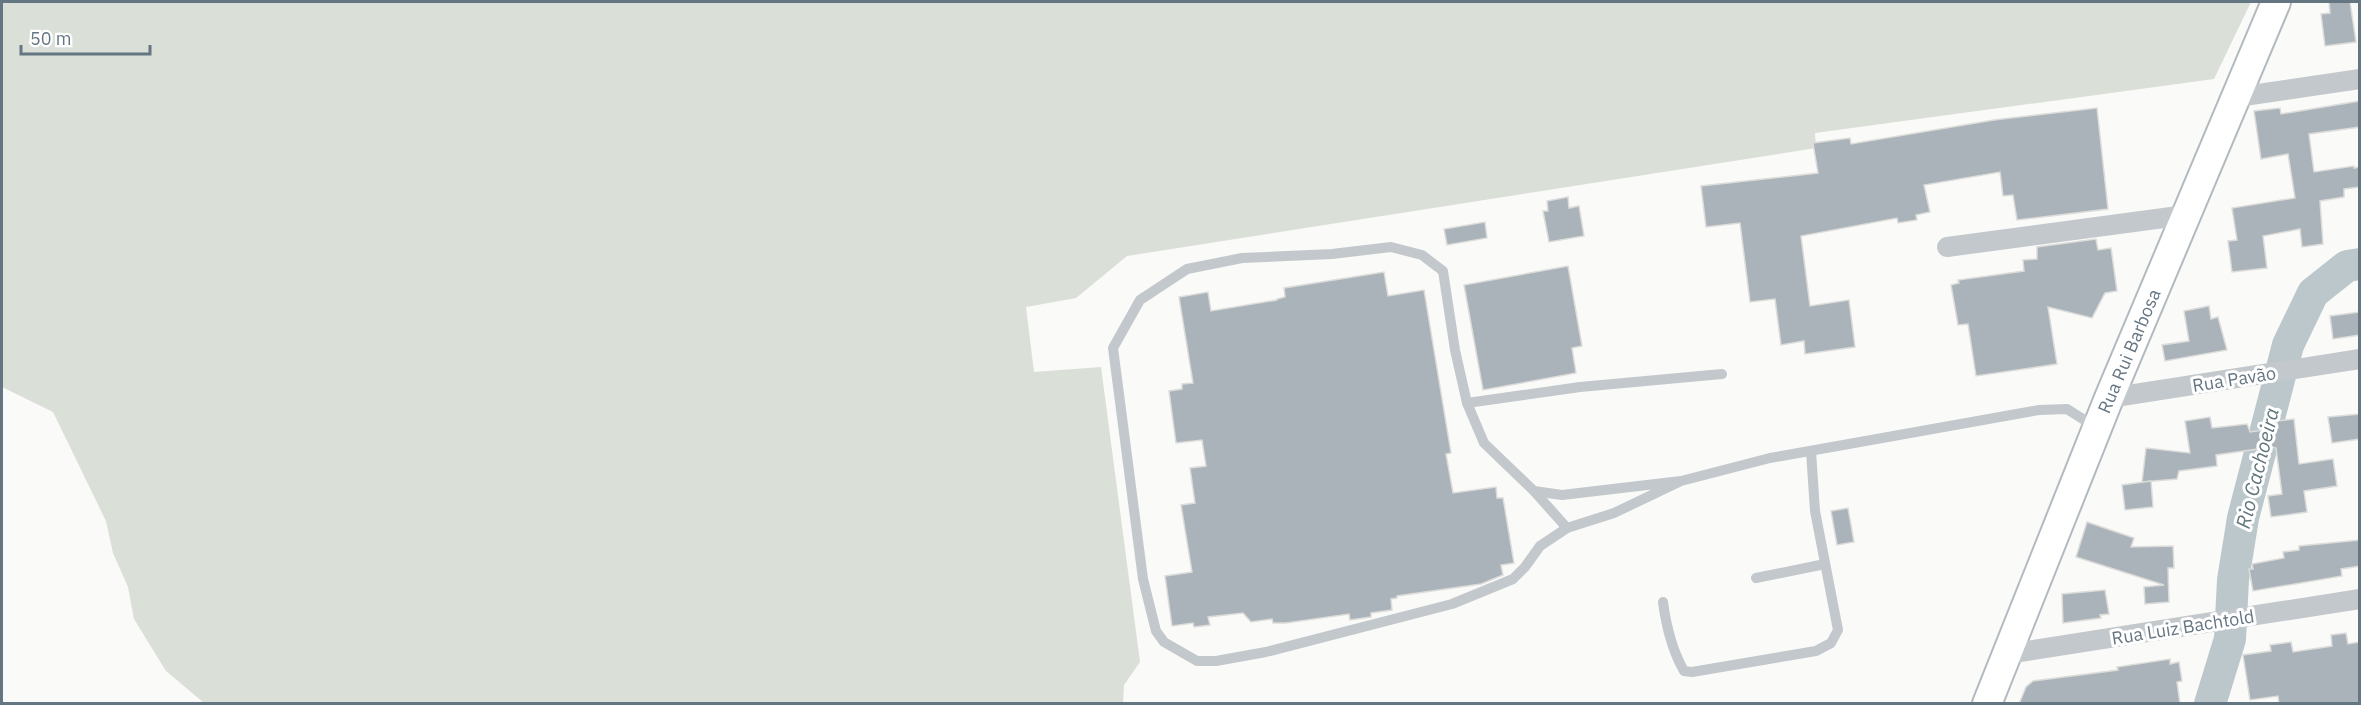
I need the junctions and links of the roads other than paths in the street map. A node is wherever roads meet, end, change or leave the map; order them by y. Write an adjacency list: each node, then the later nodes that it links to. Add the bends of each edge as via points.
1 (2276, 2): 3 (main road, Rua Rui Barbosa)
2 (2360, 79): 3 (street)
3 (2236, 97): 4 (main road, Rua Rui Barbosa)
4 (2186, 215): 5 (street); 8 (main road, Rua Rui Barbosa)
5 (1947, 247)
6 (2360, 359): 8 (street, Rua Pavão)
7 (1722, 374): 9 (lane, via 1580,387)
8 (2109, 398): 10 (main road, Rua Rui Barbosa)
9 (1467, 404): 13 (lane, via 1484,443); 14 (lane, via 1443,271 1422,255 1391,247 1242,258 1188,269 1140,300 1113,348 1143,579 1156,631 1164,642 1197,661 1216,661 1452,604 1513,579 1540,546)
10 (2097, 428): 11 (lane, via 2067,409 2039,410); 19 (main road, Rua Rui Barbosa)
11 (1811, 451): 12 (lane); 15 (lane, via 1815,511)
12 (1681, 482): 13 (lane, via 1562,495); 14 (lane, via 1614,513)
13 (1534, 491): 14 (lane)
14 (1567, 528)
15 (1825, 564): 16 (lane); 18 (lane, via 1838,630 1831,643 1816,651 1684,671)
16 (1756, 578)
17 (2360, 599): 19 (street, Rua Luiz Bachtold)
18 (1663, 602)
19 (2007, 654): 20 (main road, Rua Rui Barbosa)
20 (1987, 704)

